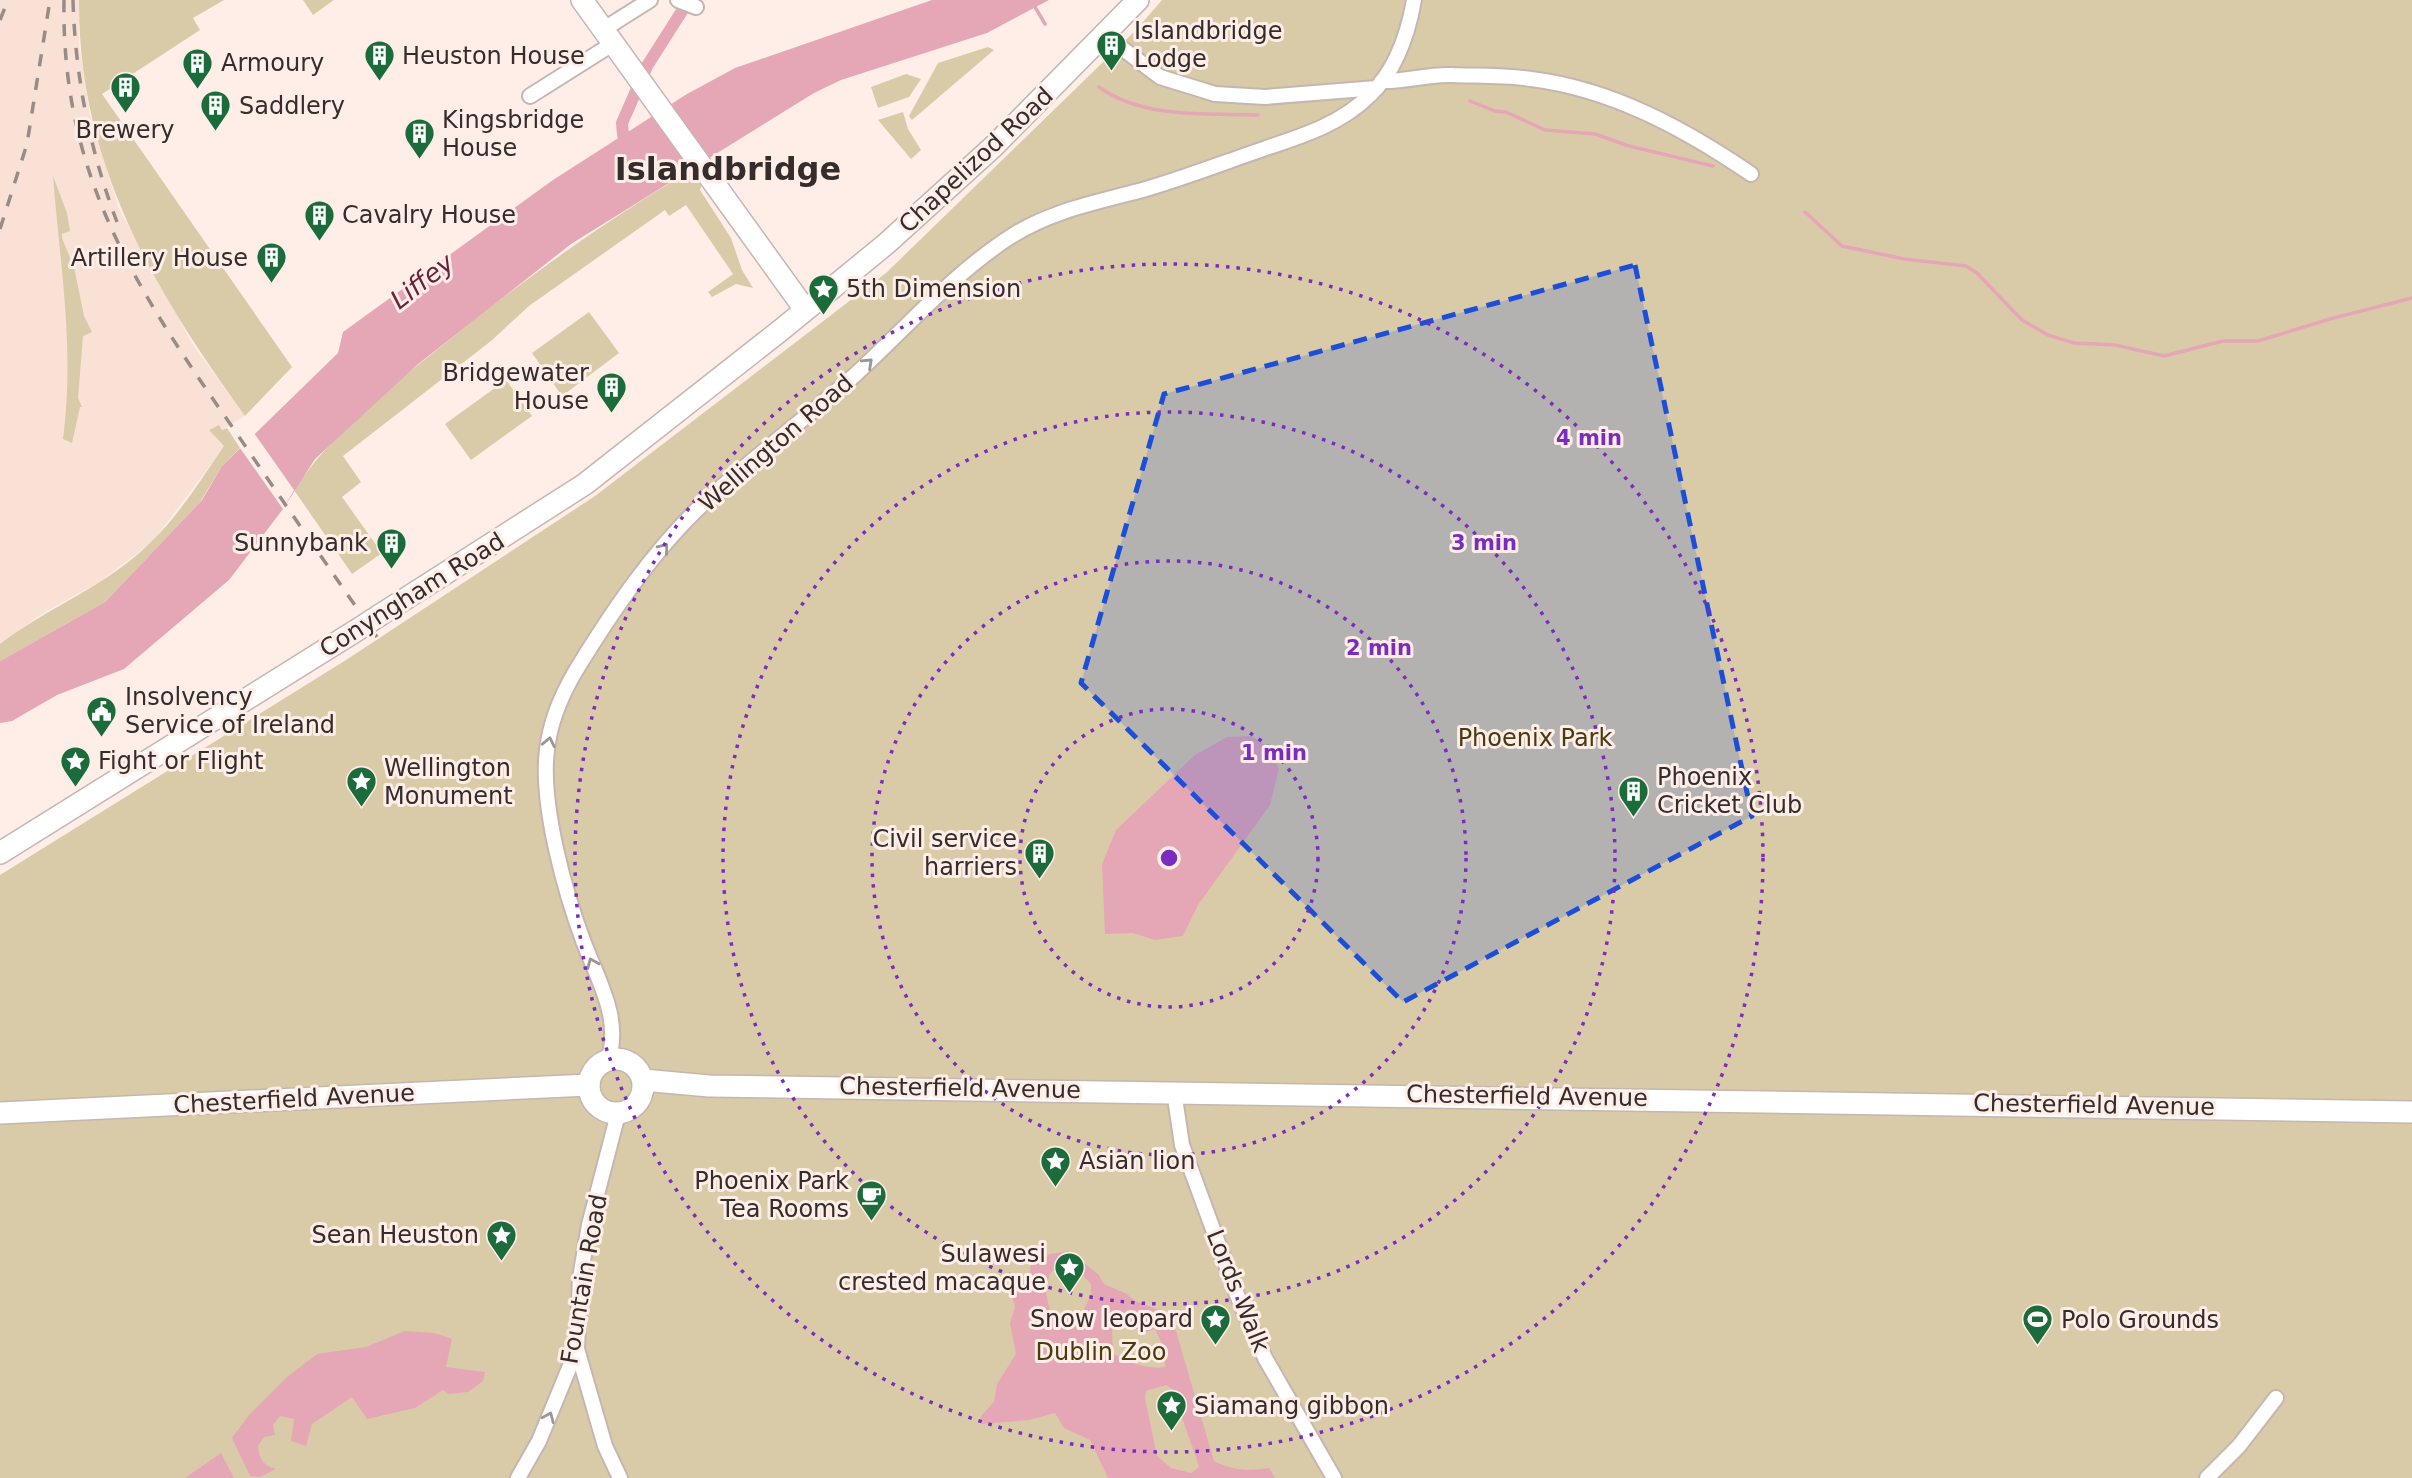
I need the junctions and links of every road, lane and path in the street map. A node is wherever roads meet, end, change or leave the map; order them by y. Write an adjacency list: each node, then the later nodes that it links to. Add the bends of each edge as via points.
1 (582, 0): 7 (street)
2 (650, 0): 7 (street)
3 (678, 0): 6 (street)
4 (1138, 0): 8 (street, Chapelizod Road)
5 (1414, 0): 9 (street, Wellington Road, via 1399,52)
6 (696, 8)
7 (609, 36): 10 (street); 12 (street)
8 (1106, 36): 9 (street, via 1171,83 1236,97); 12 (street, Chapelizod Road, via 886,244)
9 (1379, 84): 11 (street, via 1443,75 1532,79 1572,87 1672,124); 14 (street, Wellington Road, one-way to 9, via 610,1012 570,901 555,837 546,752 563,694 639,579 703,503 1007,238 1049,216 1150,188 1304,135 1348,113)
10 (530, 96)
11 (1751, 174)
12 (804, 308): 13 (street, Conyngham Road, bridge, via 669,421 585,484)
13 (0, 853)
14 (608, 1060): 15 (street, via 626,1060); 16 (street, via 595,1070)
15 (643, 1080): 17 (street, Chesterfield Avenue, via 709,1086); 20 (street, via 638,1103)
16 (589, 1085): 19 (street, Chesterfield Avenue); 20 (street, via 601,1109)
17 (1174, 1091): 18 (street, Chesterfield Avenue); 27 (street, Lords Walk, via 1182,1145 1239,1300 1265,1358)
18 (2412, 1112)
19 (0, 1113)
20 (618, 1114): 21 (street, Fountain Road, via 589,1225 580,1278)
21 (577, 1349): 22 (street); 23 (street, Fountain Road)
22 (590, 1390): 23 (street, via 575,1382); 26 (street, via 605,1446)
23 (560, 1393): 25 (street, Fountain Road, one-way to 23)
24 (2276, 1398): 28 (street)
25 (518, 1478)
26 (620, 1478)
27 (1334, 1478)
28 (2207, 1478)

